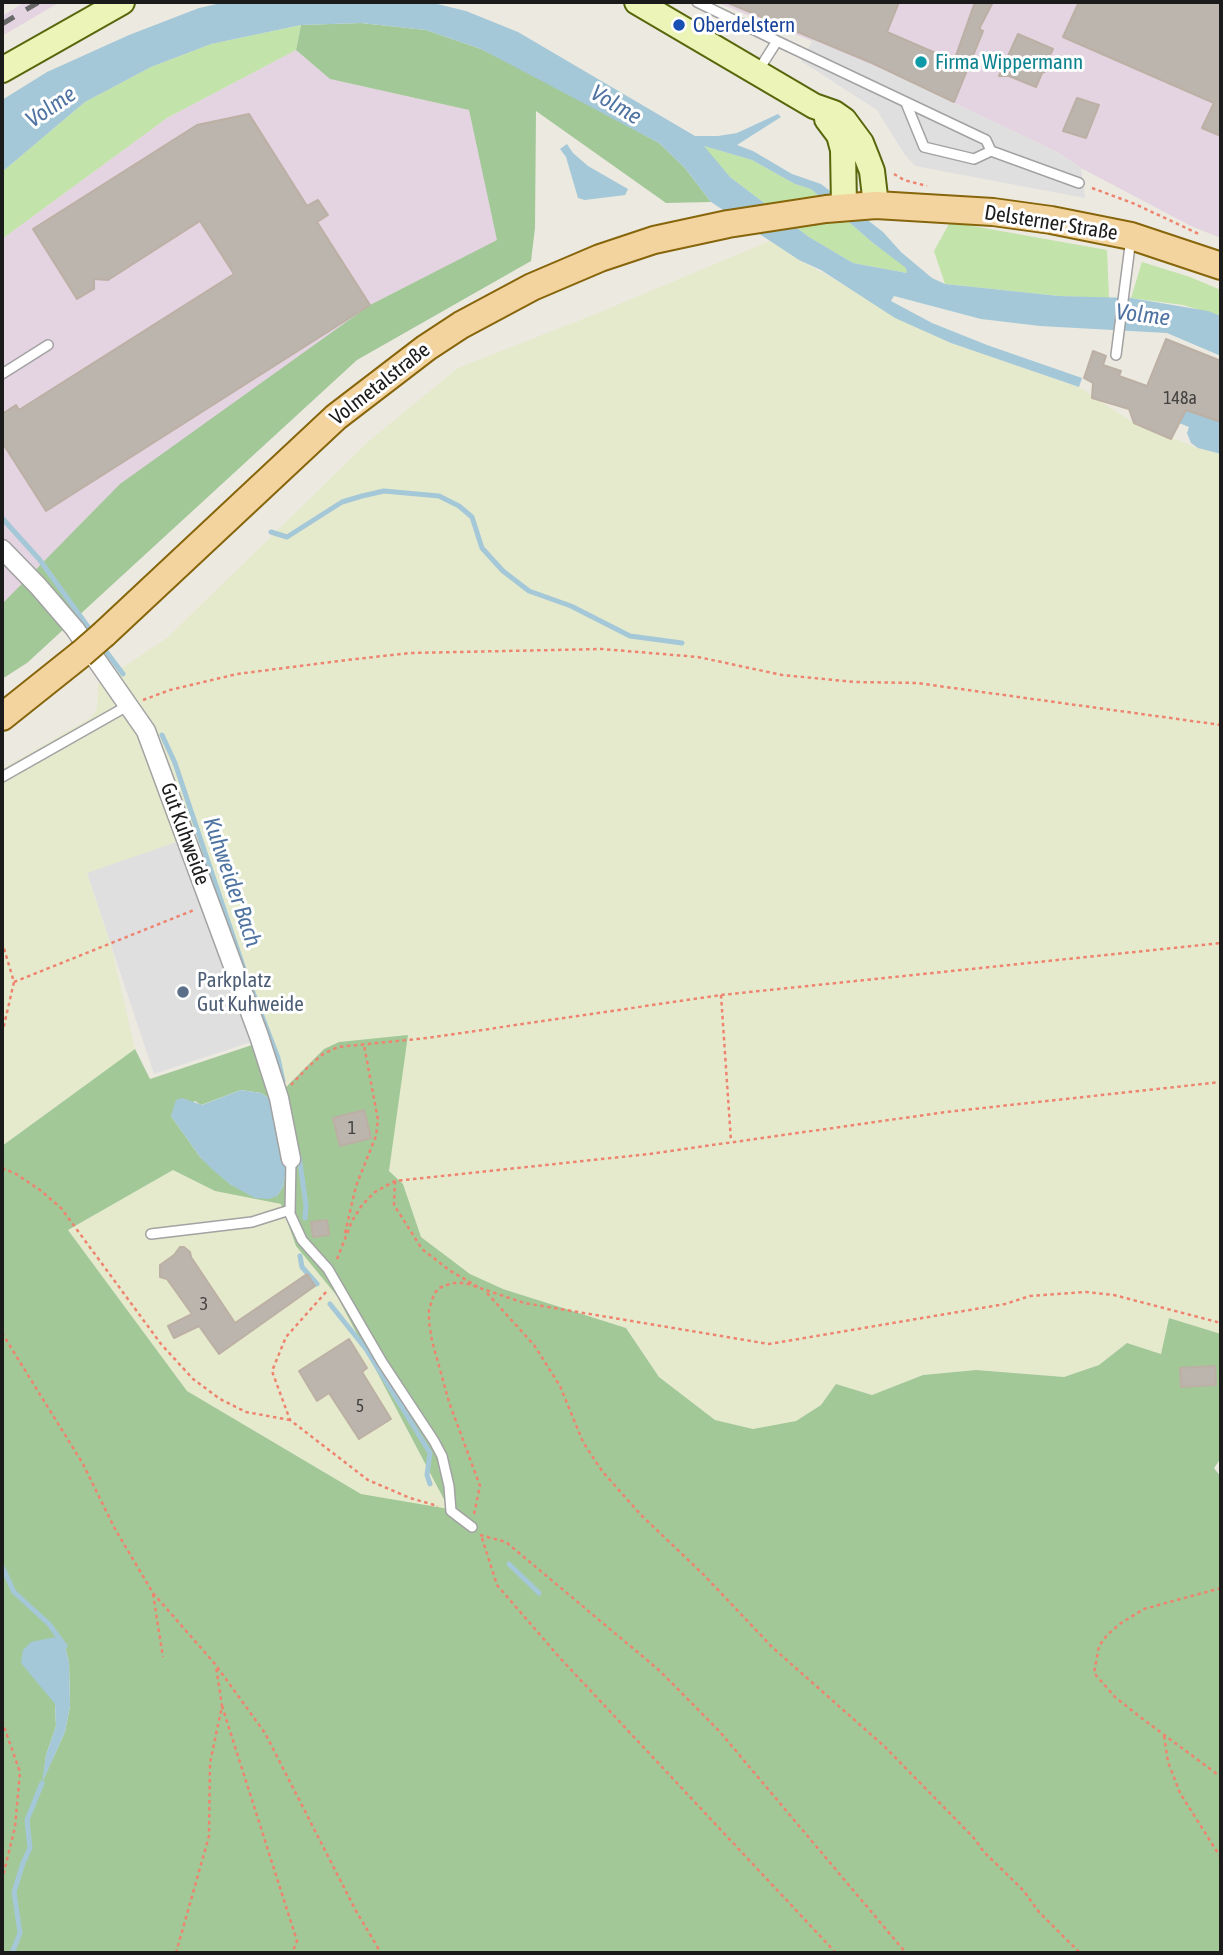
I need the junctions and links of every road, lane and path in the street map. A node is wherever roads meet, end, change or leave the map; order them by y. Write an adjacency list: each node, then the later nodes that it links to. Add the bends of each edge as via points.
1 (122, 2): 5 (street)
2 (697, 2): 4 (lane)
3 (641, 3): 6 (street)
4 (778, 41): 6 (lane); 7 (lane)
5 (2, 70)
6 (757, 72): 8 (street)
7 (906, 103): 9 (lane, via 986,139); 9 (lane, via 924,146 974,159)
8 (814, 106): 11 (street, via 844,120 861,143 872,171); 12 (street, via 839,135 845,165)
9 (991, 151): 10 (lane)
10 (1079, 183): 13 (path)
11 (876, 205): 12 (main road, Delsterner Straße); 14 (main road, Delsterner Straße, via 1051,220)
12 (844, 206): 21 (main road, Volmetalstraße, bridge, via 654,240 600,258 496,305 394,371 336,417 104,634)
13 (1209, 239)
14 (1129, 247): 15 (main road, Delsterner Straße); 17 (lane)
15 (1221, 266)
16 (48, 345): 18 (lane)
17 (1116, 355)
18 (2, 374)
19 (2, 549): 20 (street, Gut Kuhweide, via 75,629)
20 (130, 705): 22 (path, via 237,674 346,660 410,653 602,649 698,657 782,675 917,683); 23 (lane); 24 (street, Gut Kuhweide, via 146,731)
21 (2, 717)
22 (1221, 725)
23 (2, 777)
24 (210, 904): 27 (path); 32 (street, Gut Kuhweide)
25 (2, 942): 27 (path)
26 (1221, 943): 28 (path)
27 (14, 982): 29 (path)
28 (721, 995): 30 (path); 33 (path)
29 (2, 1034)
30 (364, 1045): 32 (path, via 338,1047 323,1054); 39 (path, via 378,1121)
31 (1221, 1082): 33 (path, via 922,1114)
32 (279, 1098): 34 (street, Gut Kuhweide)
33 (731, 1141): 36 (path, via 602,1160)
34 (291, 1159): 37 (lane)
35 (2, 1168): 45 (path, via 61,1208 161,1344 193,1379 246,1412)
36 (395, 1181): 39 (path, via 362,1205); 42 (path, via 394,1205 422,1249)
37 (290, 1210): 38 (lane, via 252,1222); 40 (lane, via 302,1240)
38 (151, 1234)
39 (344, 1240): 40 (path)
40 (328, 1269): 41 (lane)
41 (335, 1281): 45 (path, via 286,1336 272,1371); 46 (lane, via 442,1457)
42 (485, 1291): 43 (path, via 524,1303 769,1344 1030,1296 1086,1292); 47 (path, via 452,1283 439,1288 429,1310 432,1341 449,1402 480,1486); 64 (path, via 534,1345 560,1386 583,1442 641,1515 772,1647 884,1745)
43 (1221, 1323)
44 (2, 1333): 50 (path, via 83,1464)
45 (290, 1420): 46 (path, via 368,1480)
46 (452, 1510): 47 (lane)
47 (472, 1527): 48 (path)
48 (482, 1537): 62 (path, via 497,1585 559,1658); 63 (path, via 506,1542 660,1671 720,1732)
49 (1221, 1588): 55 (path, via 1144,1609 1114,1629 1099,1647 1094,1673 1115,1696)
50 (153, 1593): 51 (path); 52 (path)
51 (163, 1657)
52 (215, 1664): 53 (path); 61 (path, via 265,1733)
53 (222, 1706): 59 (path, via 210,1763 209,1836); 60 (path, via 297,1941)
54 (2, 1721): 58 (path, via 20,1772 15,1827)
55 (1164, 1734): 56 (path); 57 (path, via 1180,1793)
56 (1221, 1777)
57 (1221, 1858)
58 (2, 1880)
59 (176, 1953)
60 (292, 1953)
61 (381, 1953)
62 (836, 1953)
63 (906, 1953)
64 (1080, 1953)

